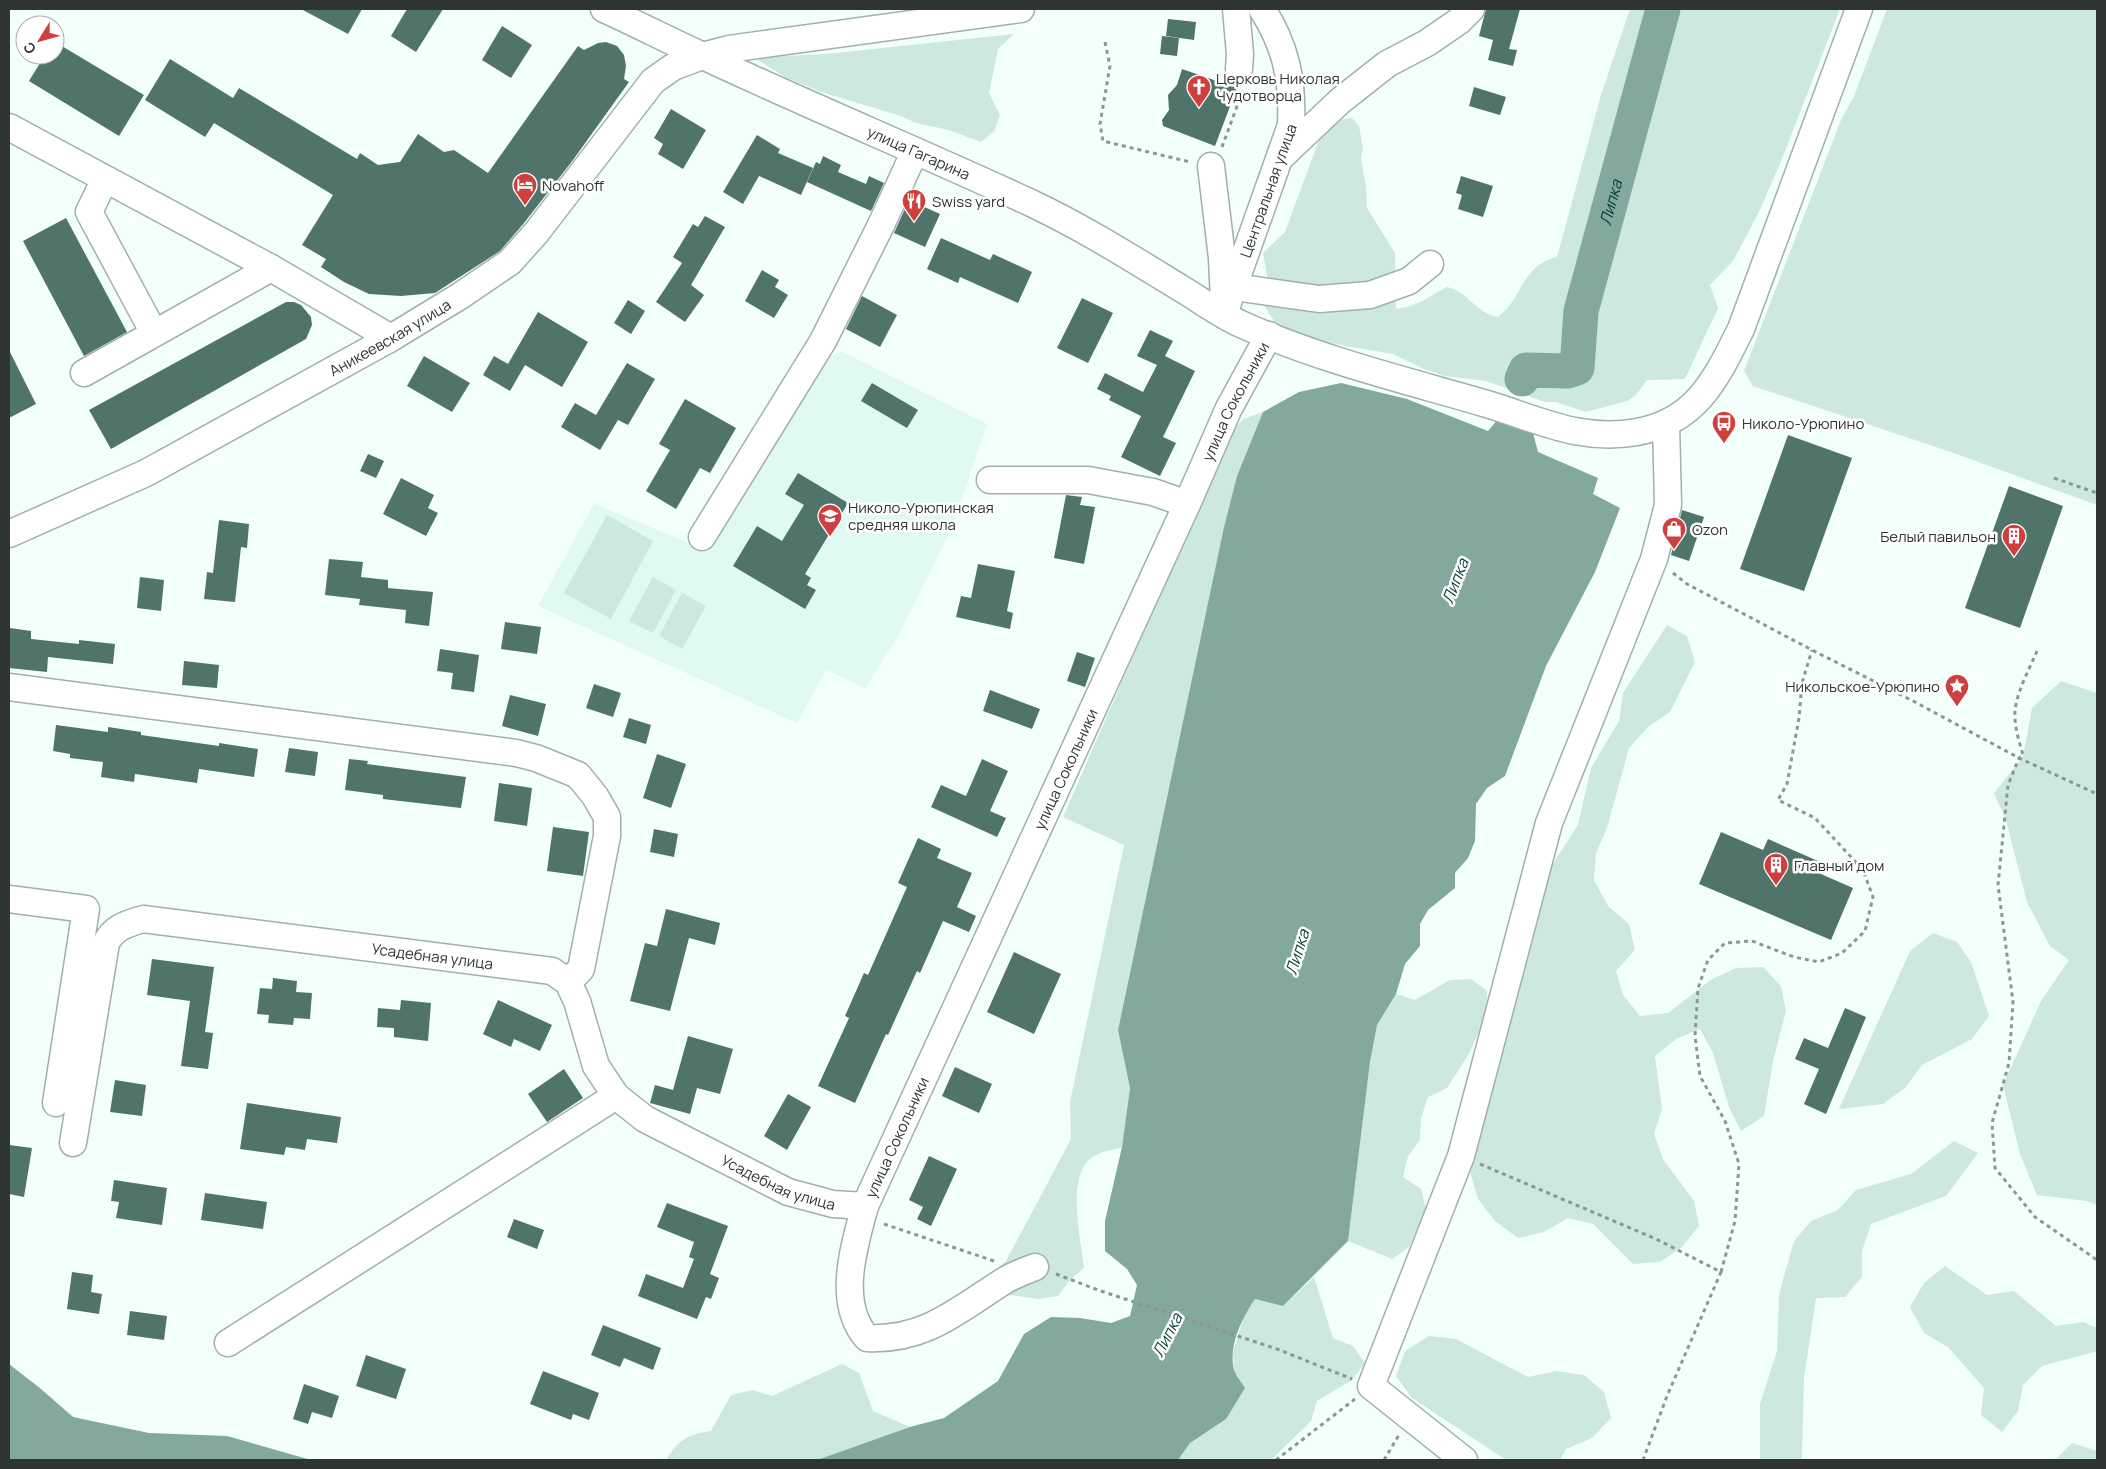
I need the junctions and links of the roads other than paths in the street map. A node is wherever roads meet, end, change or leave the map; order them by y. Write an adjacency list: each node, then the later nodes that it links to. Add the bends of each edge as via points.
1 (604, 9): 7 (street, улица Гагарина)
2 (1021, 9): 7 (street, Аникеевская улица, via 729,49)
3 (1236, 9): 8 (street)
4 (1262, 9): 11 (street, Центральная улица, via 1275,29 1287,63 1293,96 1291,124)
5 (1472, 9): 11 (street, via 1427,43 1387,64 1340,101)
6 (1859, 9): 22 (street, улица Гагарина, via 1741,329 1720,371 1703,394 1686,412)
7 (702, 56): 10 (street, улица Гагарина); 20 (street, Аникеевская улица, via 673,66 653,81 510,262)
8 (1239, 69)
9 (9, 127): 13 (street)
10 (915, 151): 17 (street, улица Гагарина, via 1035,205 1099,239); 26 (street, via 823,341)
11 (1281, 156): 16 (street, Центральная улица)
12 (1211, 166): 17 (street, via 1222,258)
13 (105, 179): 15 (street); 18 (street, via 89,212)
14 (1430, 264): 16 (street, via 1409,281 1370,295 1319,299)
15 (271, 268): 18 (street); 20 (street)
16 (1234, 287): 17 (street, Центральная улица)
17 (1224, 314): 19 (street, улица Гагарина)
18 (154, 333): 21 (street)
19 (1269, 335): 22 (street, улица Гагарина, via 1324,357 1564,430 1605,436); 24 (street, улица Сокольники, via 1228,408)
20 (392, 338): 25 (street, Аникеевская улица, via 146,473)
21 (84, 373)
22 (1666, 424): 36 (street, via 1668,505 1654,559 1549,823 1461,1156 1371,1386)
23 (990, 480): 24 (street, via 1088,480 1153,492)
24 (1187, 504): 33 (street, улица Сокольники)
25 (9, 534)
26 (702, 537)
27 (9, 687): 29 (street, via 516,753 578,775 607,817 608,836 581,969)
28 (9, 899): 31 (street, via 86,909)
29 (568, 982): 30 (street, Усадебная улица, via 577,1001 596,1066); 32 (street, Усадебная улица, via 552,971 143,918 121,926 110,934 106,943)
30 (616, 1096): 33 (street, Усадебная улица, via 645,1119 788,1192); 35 (street)
31 (56, 1103)
32 (73, 1143)
33 (864, 1212): 34 (street, улица Сокольники, via 852,1258 851,1306 859,1329 867,1338 888,1339 931,1327 1005,1280)
34 (1035, 1267)
35 (228, 1343)
36 (1464, 1460)

